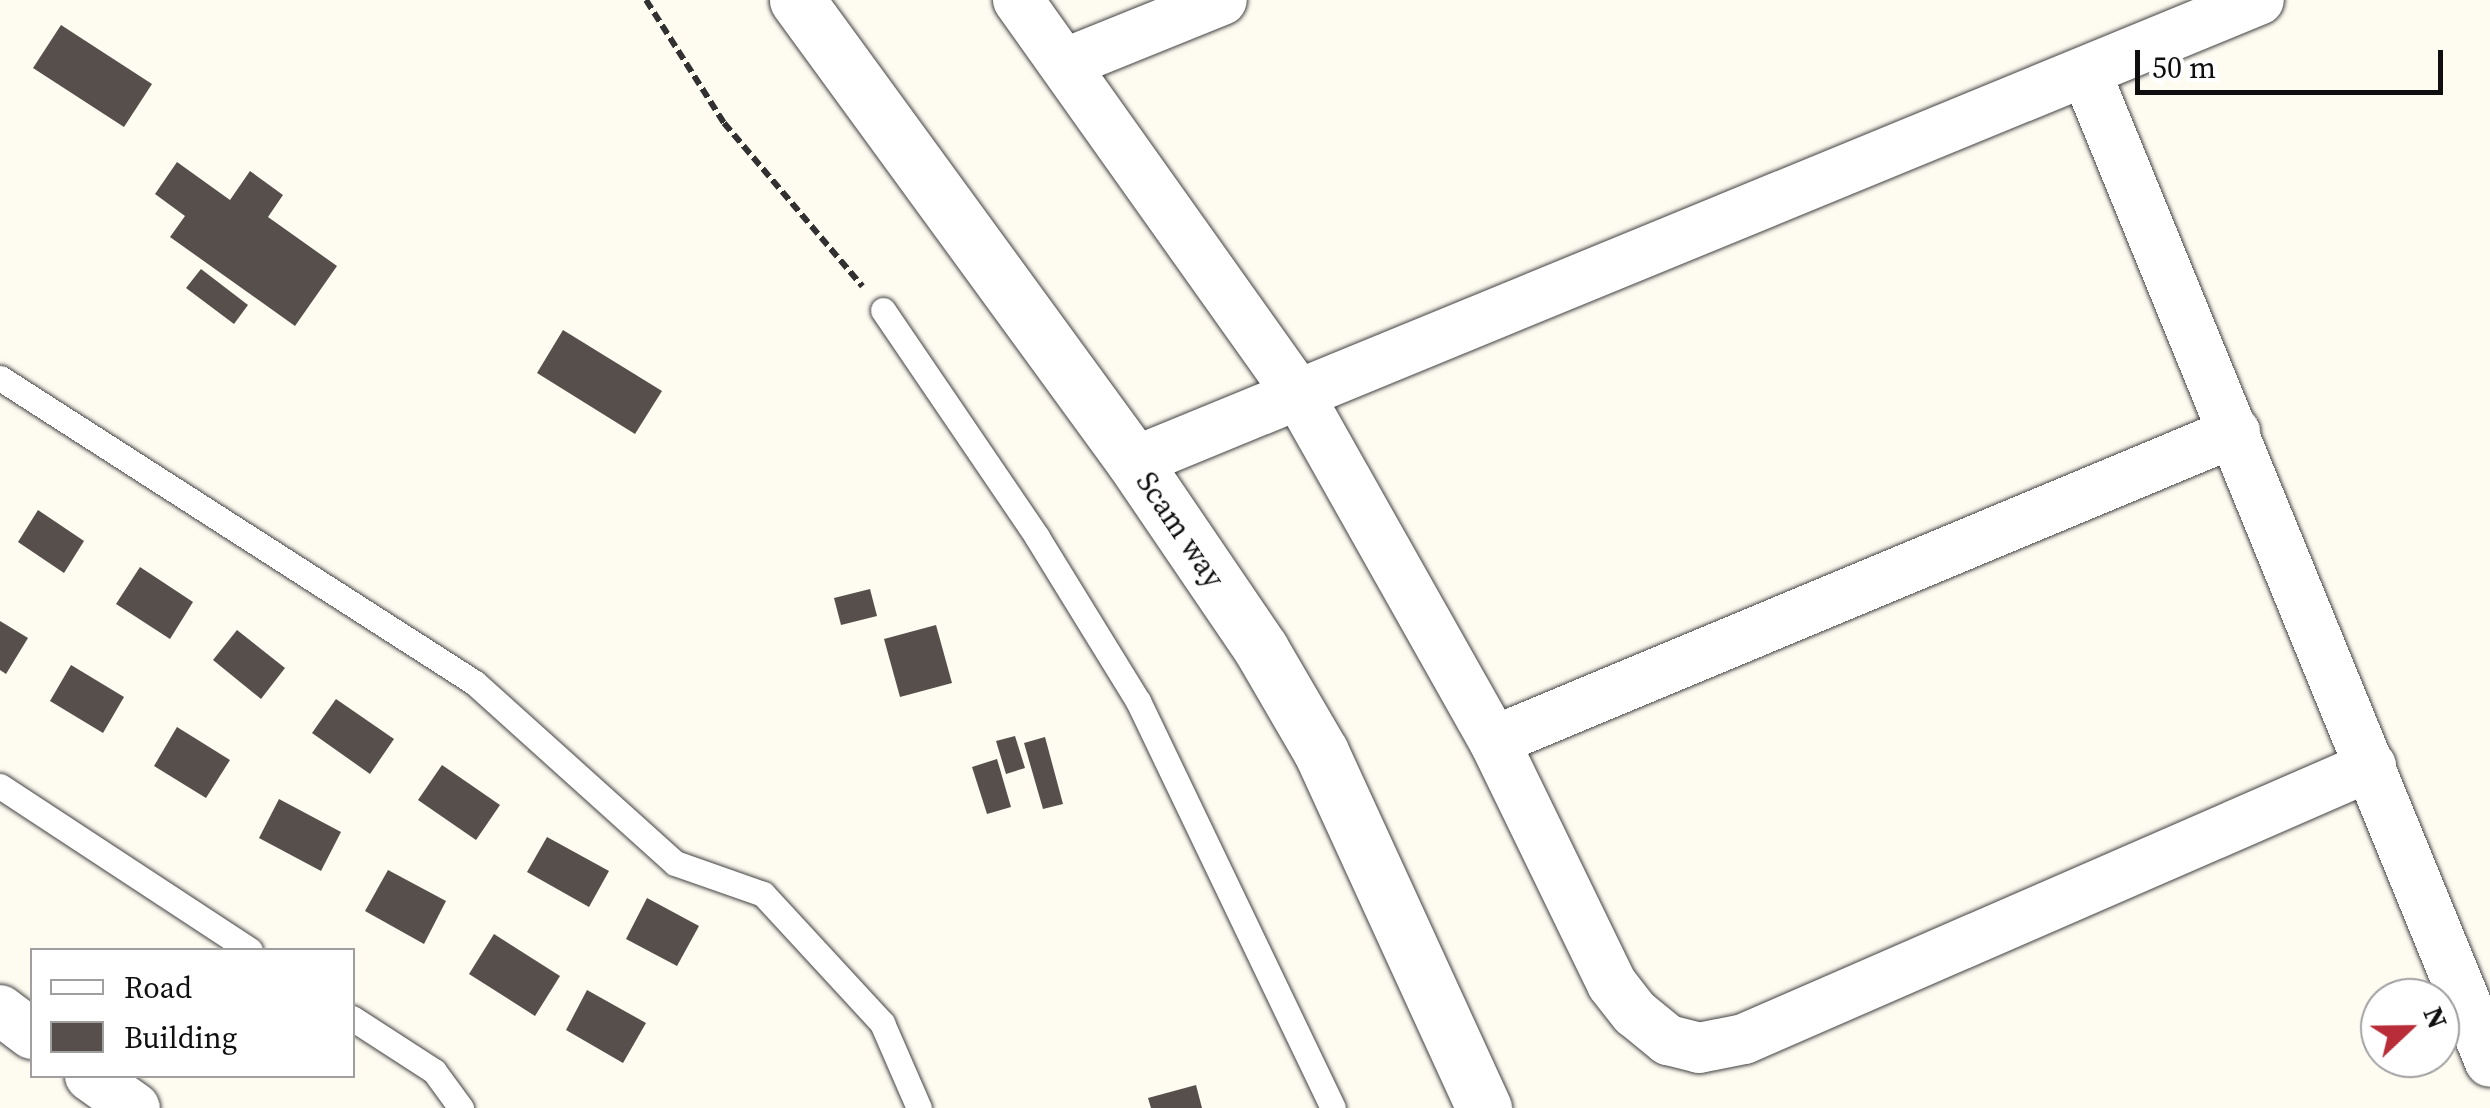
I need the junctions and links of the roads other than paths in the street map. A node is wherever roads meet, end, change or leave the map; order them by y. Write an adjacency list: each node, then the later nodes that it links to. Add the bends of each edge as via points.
1 (797, 0): 11 (street, Scam way)
2 (1018, 0): 5 (street)
3 (1222, 0): 5 (street)
4 (2259, 0): 6 (street)
5 (1066, 62): 9 (street)
6 (2086, 74): 9 (street); 10 (street)
7 (883, 310): 24 (lane, via 1138,701)
8 (0, 378): 23 (lane, via 474,683 675,862 763,894 882,1023)
9 (1300, 396): 11 (street); 12 (street)
10 (2235, 432): 12 (street); 13 (street)
11 (1134, 462): 25 (street, Scam way, via 1261,649 1321,752)
12 (1494, 740): 13 (street, via 1612,984 1668,1040 1699,1048 1744,1039)
13 (2371, 766): 19 (street)
14 (0, 786): 15 (lane)
15 (247, 948)
16 (0, 1010): 18 (street)
17 (355, 1020): 22 (lane, via 434,1072)
18 (30, 1032)
19 (2490, 1062)
20 (93, 1078): 21 (street)
21 (135, 1108)
22 (462, 1108)
23 (919, 1108)
24 (1333, 1108)
25 (1484, 1108)

